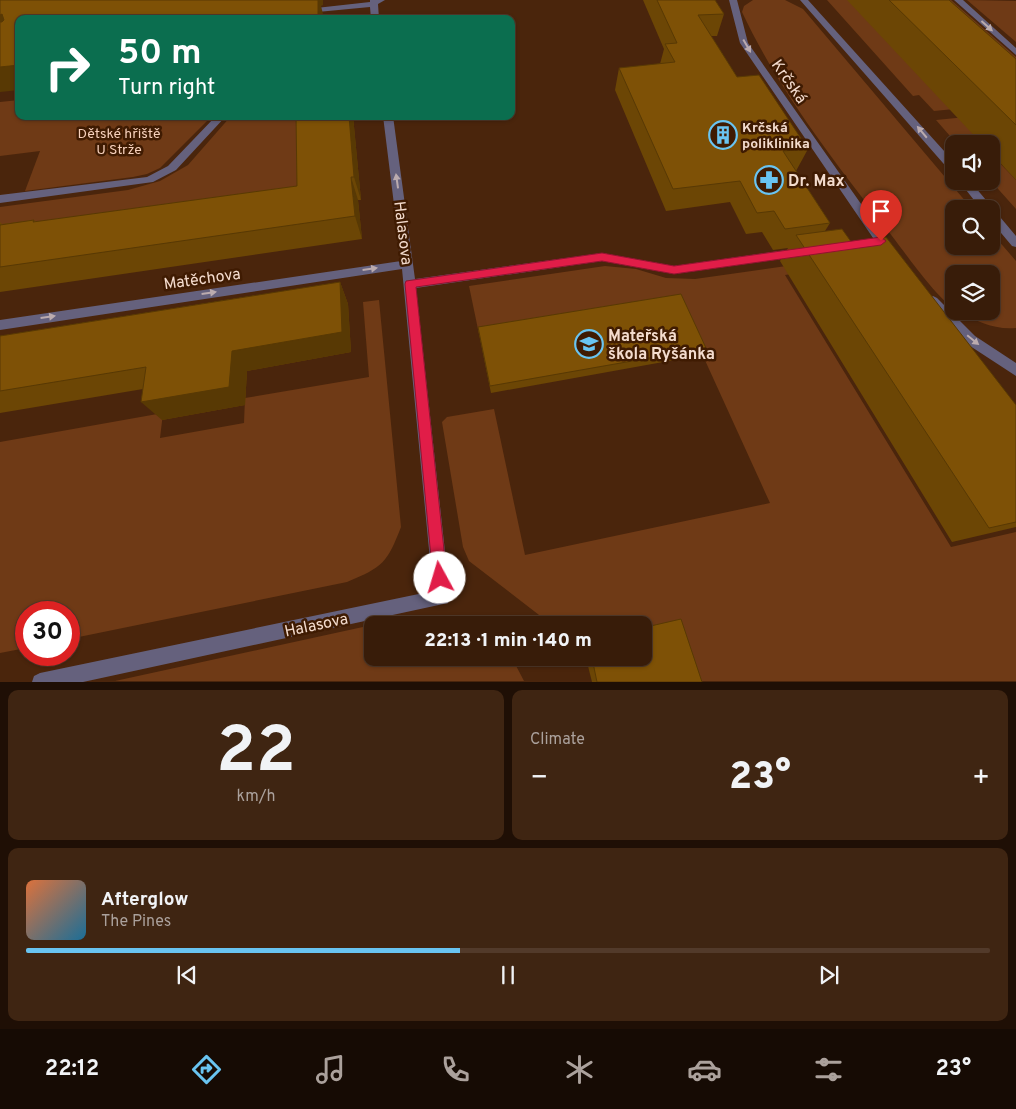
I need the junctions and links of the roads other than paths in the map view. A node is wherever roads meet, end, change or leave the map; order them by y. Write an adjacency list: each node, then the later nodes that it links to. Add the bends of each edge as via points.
1 (733, 0): 15 (street, Krčská, one-way to 15, via 744,43)
2 (804, 0): 10 (street, one-way to 2)
3 (958, 0): 7 (street, one-way to 7)
4 (376, 1): 5 (street); 6 (street)
5 (302, 12)
6 (375, 15)
7 (1016, 52)
8 (218, 120): 12 (street, via 172,168 149,180)
9 (389, 120): 20 (street, Halasova, one-way to 9)
10 (945, 160)
11 (971, 190): 13 (street)
12 (0, 199)
13 (980, 200)
14 (1000, 224): 17 (street)
15 (881, 241): 16 (street); 19 (street, Krčská)
16 (866, 243)
17 (1016, 243)
18 (814, 250): 21 (street, via 674,270 602,257)
19 (896, 263)
20 (408, 264): 21 (street, Halasova); 23 (street, Matěchova, one-way to 20)
21 (410, 284): 25 (street, Halasova, via 442,597)
22 (924, 291): 24 (street, one-way to 24, via 971,340)
23 (0, 324)
24 (1016, 370)
25 (40, 682)

